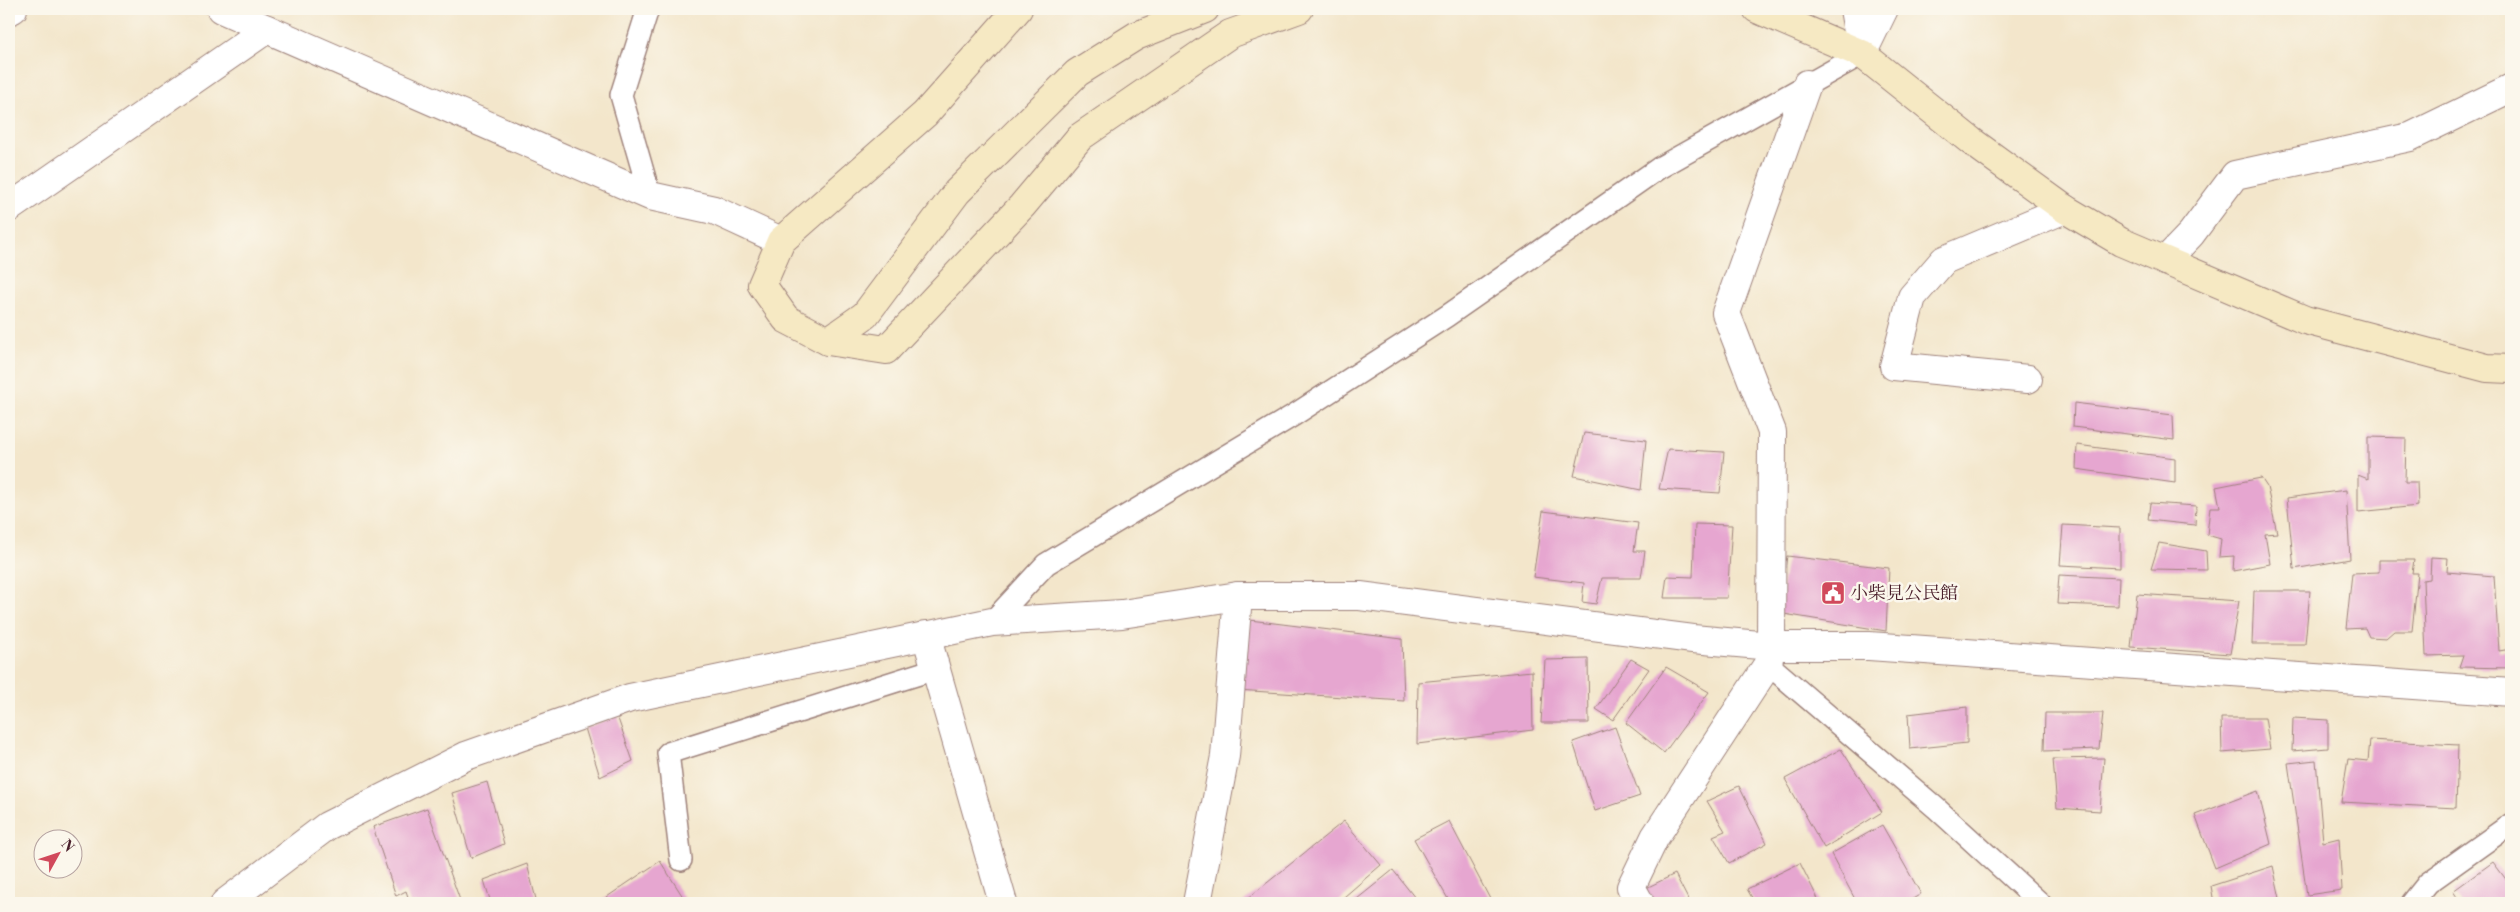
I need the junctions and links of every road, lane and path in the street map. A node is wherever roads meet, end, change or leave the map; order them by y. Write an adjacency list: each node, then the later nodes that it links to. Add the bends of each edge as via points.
1 (13, 9): 10 (street)
2 (221, 9): 11 (street)
3 (648, 9): 15 (lane, via 621,95)
4 (1018, 9): 18 (street, via 924,114)
5 (1205, 9): 20 (street, via 1136,36 1077,73 957,192 865,315)
6 (1299, 9): 20 (street, via 1230,34 1080,137 1022,206 886,350)
7 (1757, 9): 12 (street)
8 (1854, 9): 12 (street)
9 (1884, 9): 12 (street)
10 (9, 11)
11 (267, 29): 15 (street); 16 (street)
12 (1862, 54): 13 (lane); 17 (street, via 1971,141)
13 (1808, 84): 24 (lane, via 1658,168 1447,316 1302,410 1046,564); 26 (street, via 1726,314 1772,432)
14 (2511, 88): 19 (street, via 2410,137 2235,175 2191,234)
15 (650, 196): 18 (street, via 714,210)
16 (9, 208)
17 (2065, 209): 19 (street, via 2121,242); 22 (street, via 1944,260 1912,297 1894,366)
18 (782, 240): 20 (street, via 762,285 786,319)
19 (2165, 261): 21 (street, via 2305,320 2487,368)
20 (828, 340)
21 (2511, 369)
22 (2028, 379)
23 (1238, 596): 24 (street, via 1122,614); 26 (street, via 1360,596 1693,639); 33 (street, via 1225,756)
24 (992, 622): 25 (street)
25 (926, 635): 27 (street); 31 (street, via 630,698 466,756 327,826)
26 (1769, 655): 28 (street, via 1869,646); 34 (street, via 1655,837 1631,888); 35 (lane)
27 (935, 668): 30 (lane, via 668,753); 32 (street)
28 (2511, 692)
29 (2511, 824): 36 (lane, via 2428,883)
30 (681, 860)
31 (226, 903)
32 (1003, 903)
33 (1197, 903)
34 (1640, 903)
35 (2040, 903)
36 (2412, 903)

